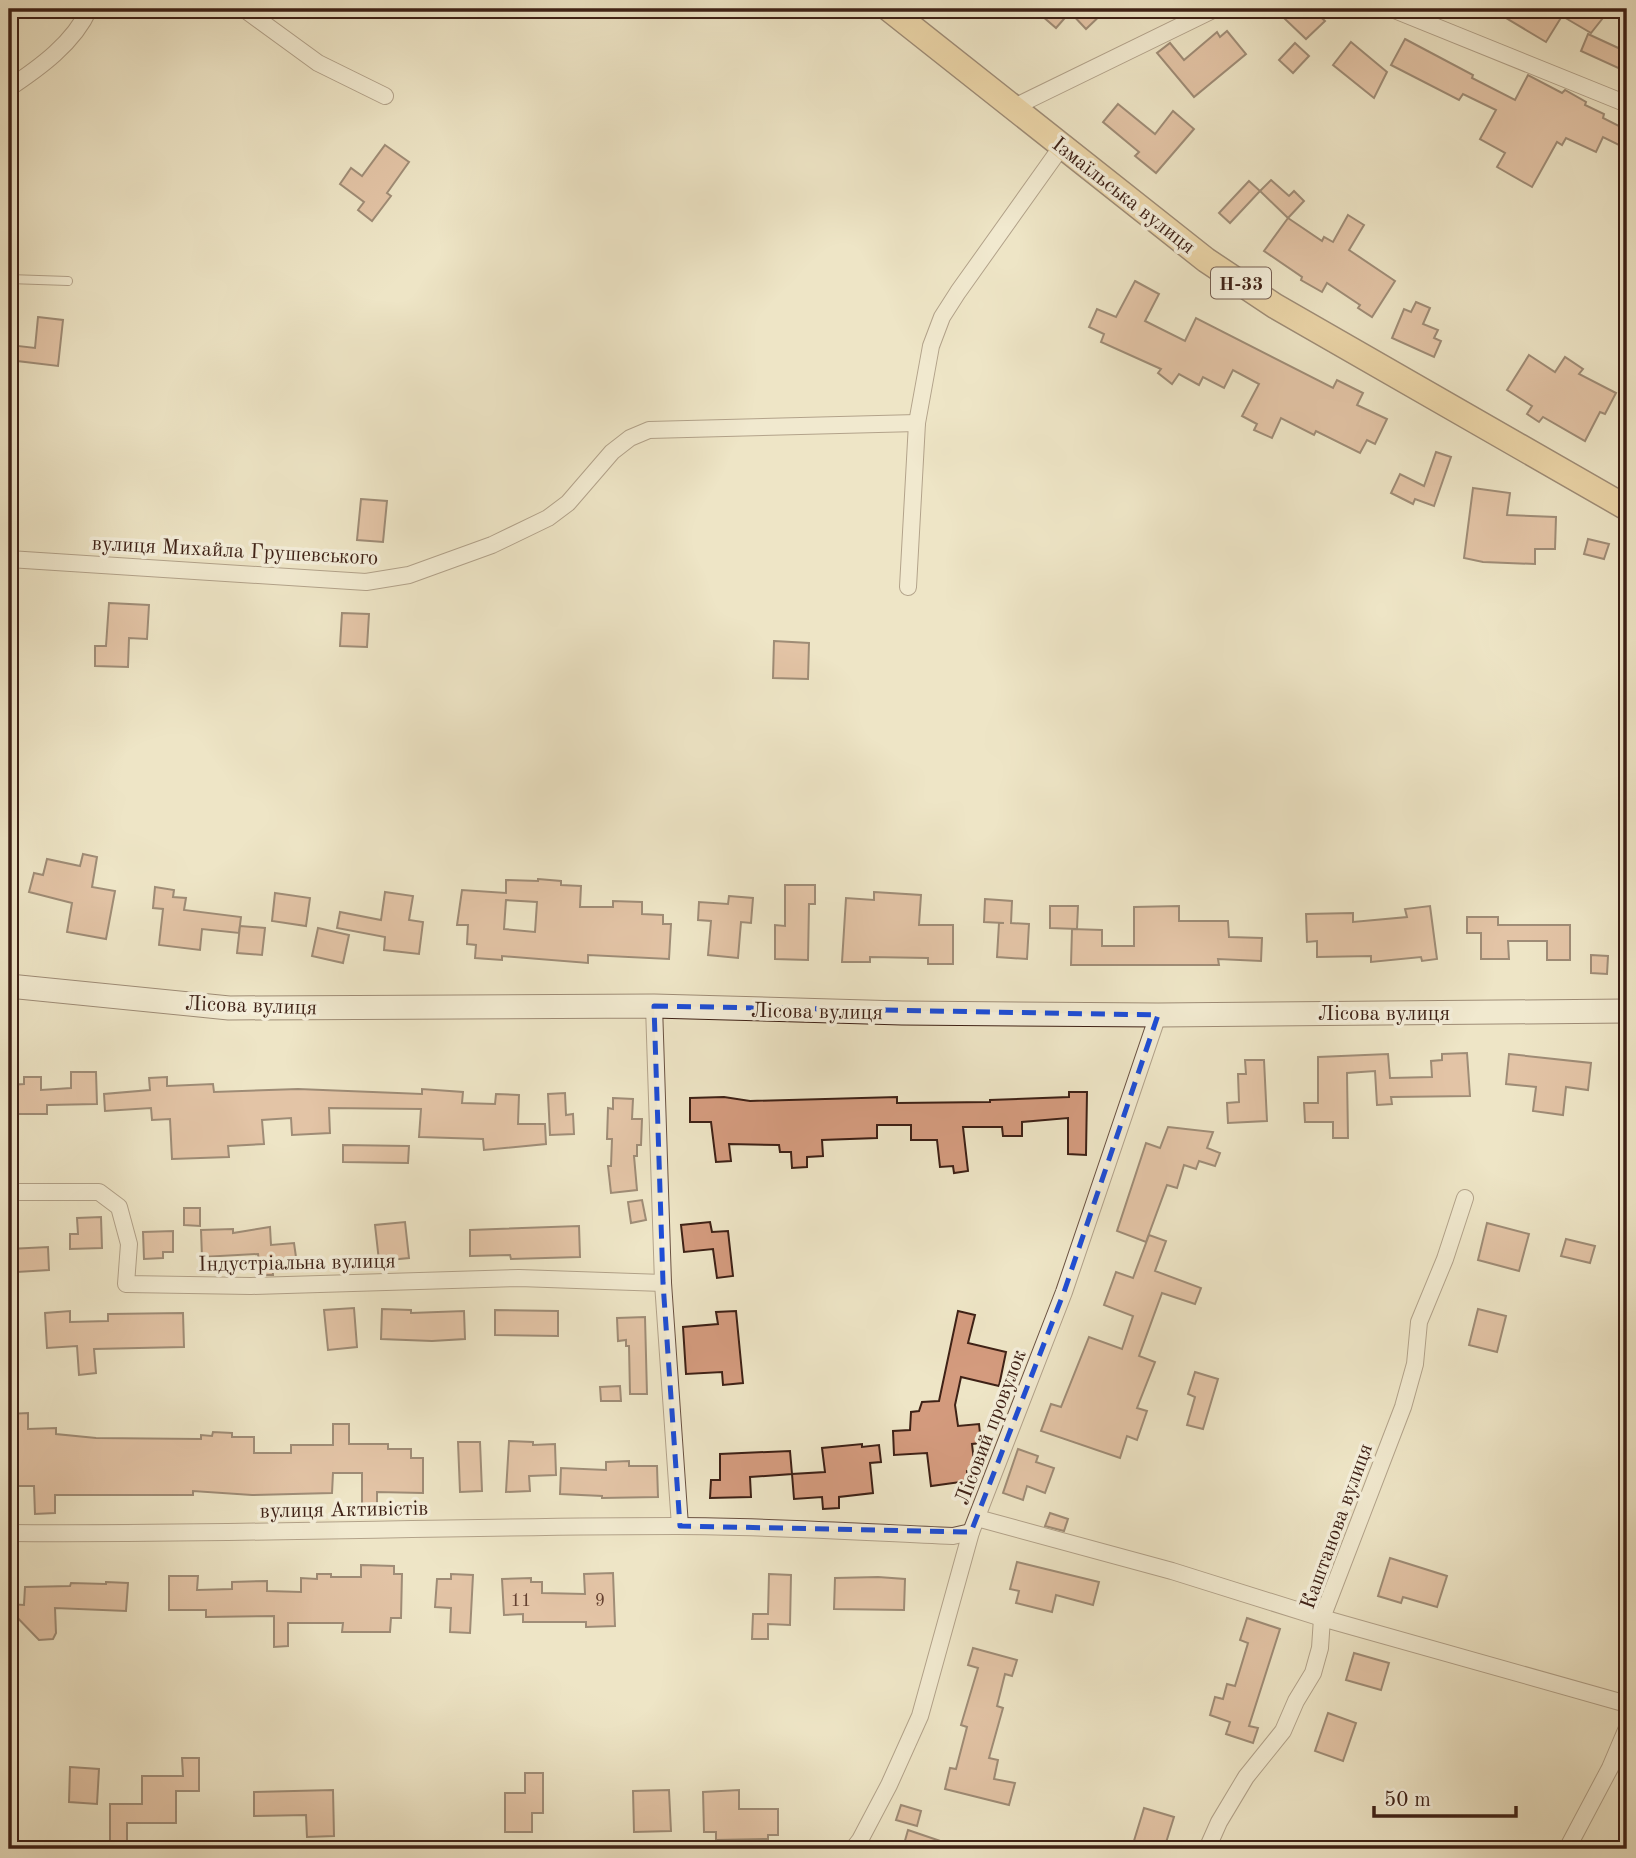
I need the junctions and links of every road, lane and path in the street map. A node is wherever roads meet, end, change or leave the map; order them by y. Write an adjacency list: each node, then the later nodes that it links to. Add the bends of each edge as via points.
1 (89, 9): 6 (street, via 48,60)
2 (244, 9): 7 (street, via 318,63)
3 (889, 9): 9 (main road, Ізмаїльська вулиця / Н-33)
4 (1215, 9): 9 (street)
5 (1392, 9): 8 (street)
6 (9, 88)
7 (385, 96)
8 (1627, 104)
9 (1012, 108): 10 (main road, Ізмаїльська вулиця / Н-33)
10 (1062, 146): 13 (street, via 942,317 931,346); 14 (main road, Ізмаїльська вулиця / Н-33, via 1206,260 1275,306)
11 (9, 279): 12 (lane)
12 (68, 281)
13 (917, 423): 15 (street, вулиця Михайла Грушевського, via 649,430 612,452 568,503 548,518 492,545 409,575 366,582); 16 (street)
14 (1627, 508)
15 (9, 559)
16 (908, 587)
17 (9, 986): 18 (street, Лісова вулиця, via 229,1008)
18 (654, 1006): 20 (street, Лісова вулиця); 23 (street)
19 (1627, 1012): 20 (street, Лісова вулиця)
20 (1158, 1015): 24 (street, Лісовий провулок, via 1064,1292)
21 (9, 1192): 23 (street, Індустріальна вулиця, via 99,1192 119,1207 129,1244 127,1284 251,1286 519,1278)
22 (1465, 1198): 27 (street, Каштанова вулиця, via 1419,1322 1415,1364 1403,1407)
23 (663, 1283): 25 (street)
24 (974, 1525): 25 (street, вулиця Активістів, via 953,1536); 27 (street, via 1172,1571); 30 (street, Лісовий провулок, via 920,1716 890,1785)
25 (680, 1526): 26 (street, вулиця Активістів)
26 (9, 1533)
27 (1322, 1618): 28 (street); 31 (street, Каштанова вулиця, via 1313,1673 1283,1731 1246,1777)
28 (1627, 1704)
29 (1627, 1728): 32 (street)
30 (853, 1849)
31 (1207, 1849)
32 (1567, 1849)

